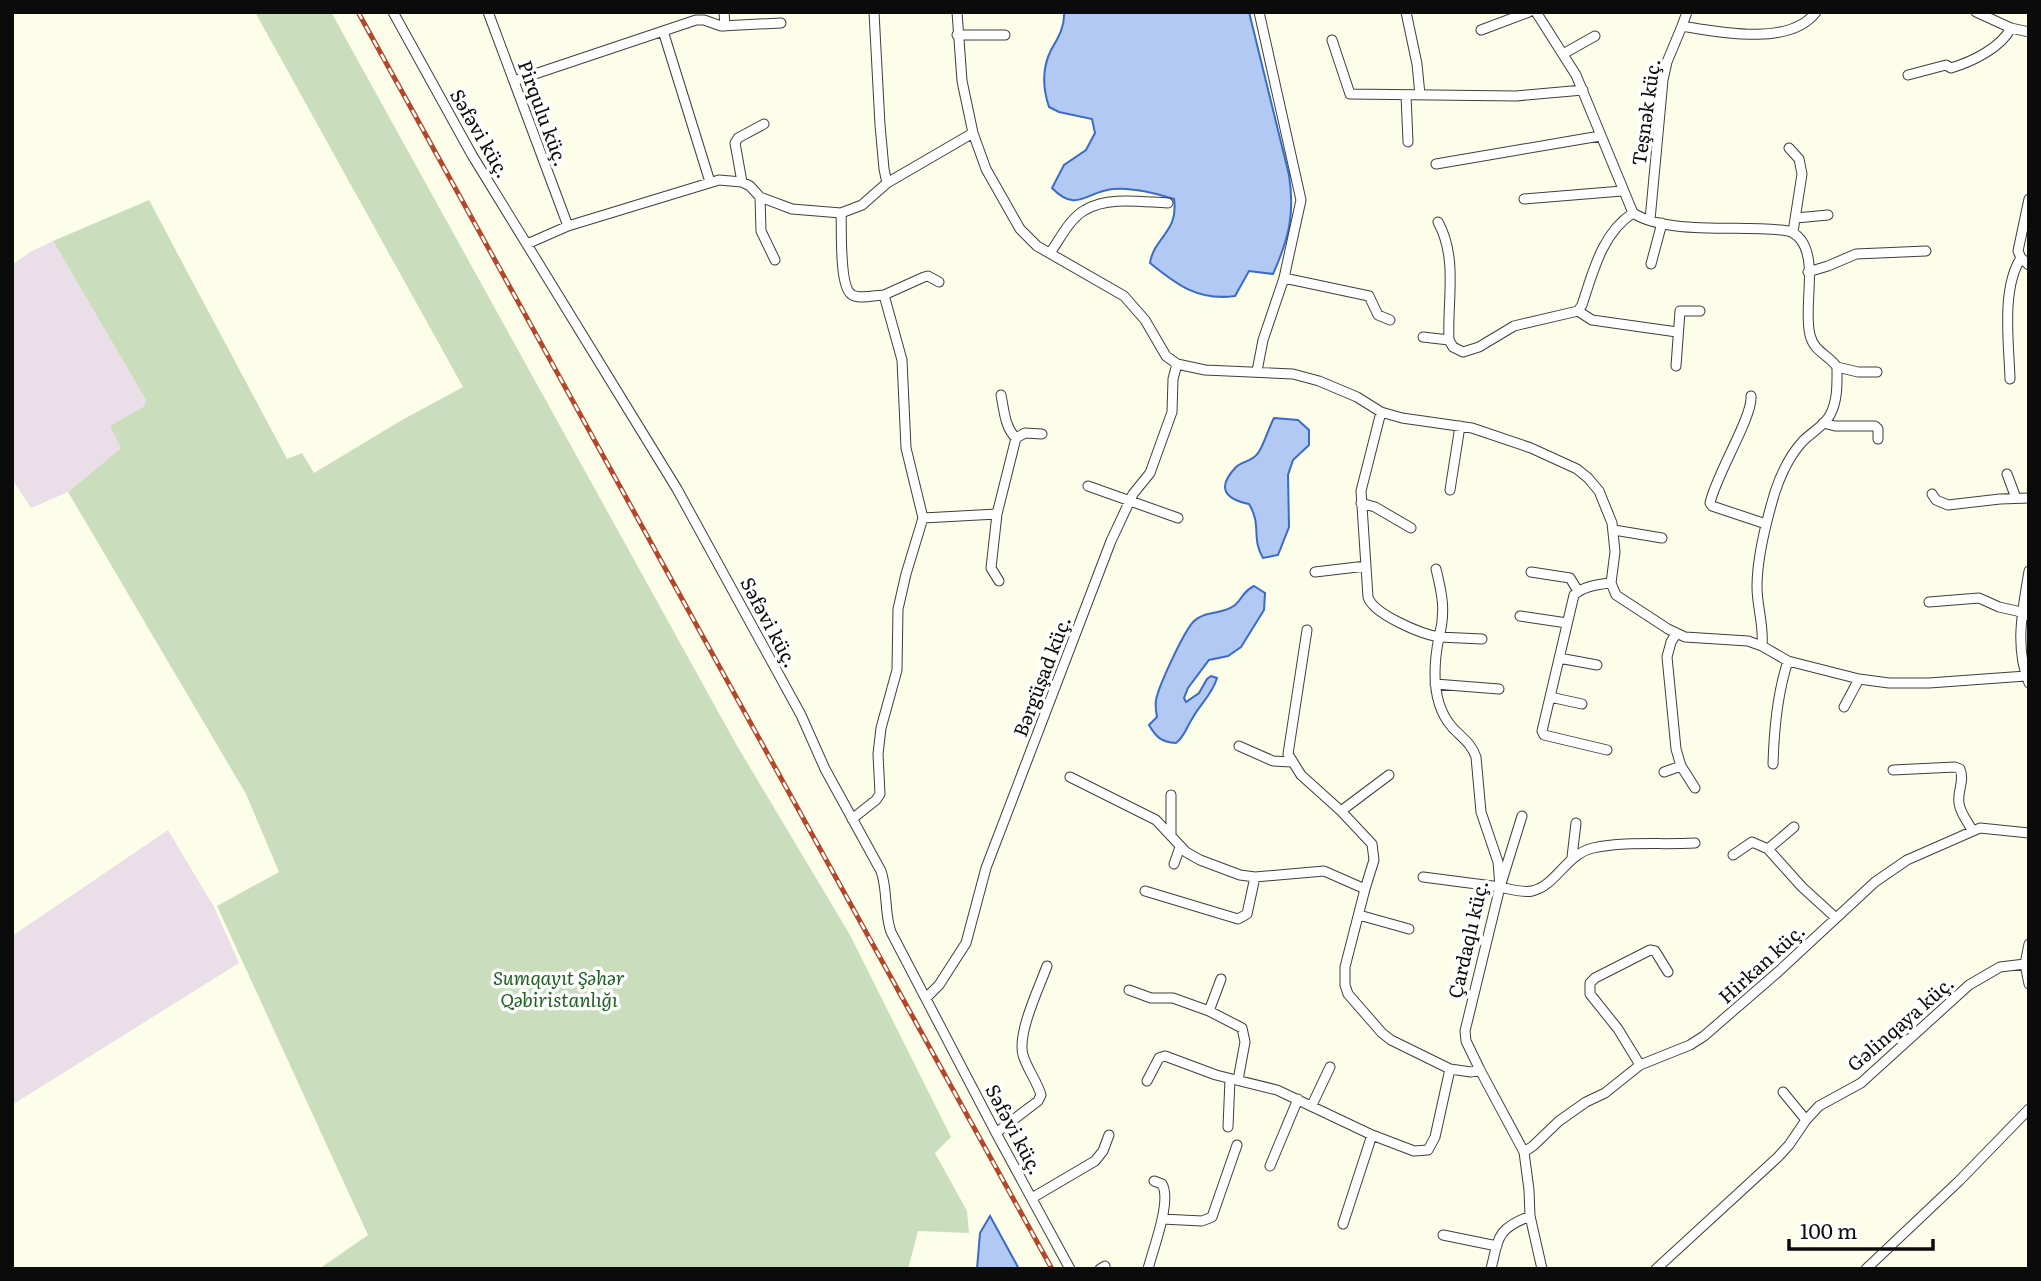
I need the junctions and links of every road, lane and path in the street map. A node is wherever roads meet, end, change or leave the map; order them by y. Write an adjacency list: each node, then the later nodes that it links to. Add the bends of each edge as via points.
1 (393, 12): 53 (street, Səfəvi küç.)
2 (488, 12): 26 (street, Pirqulu küç.)
3 (724, 12): 14 (street)
4 (874, 12): 38 (street)
5 (957, 12): 20 (street)
6 (1259, 12): 61 (street, via 1301,200)
7 (1406, 12): 29 (street)
8 (1529, 12): 17 (street)
9 (1536, 12): 24 (street)
10 (1687, 12): 15 (street, Teşnək küç.)
11 (1816, 12): 15 (street, via 1793,28 1768,34)
12 (1976, 12): 16 (street)
13 (781, 23): 14 (street)
14 (725, 26): 18 (street, via 696,20)
15 (1682, 26): 48 (street, Teşnək küç., via 1663,80)
16 (2011, 28): 19 (street); 25 (street, via 2002,41 1973,61)
17 (1481, 30)
18 (663, 31): 26 (street); 36 (street)
19 (2029, 32)
20 (957, 35): 21 (street); 31 (street)
21 (1005, 35)
22 (1595, 36): 24 (street)
23 (1332, 40): 28 (street, via 1350,94)
24 (1563, 54): 27 (street)
25 (1908, 75)
26 (514, 81): 51 (street, Pirqulu küç.)
27 (1583, 90): 29 (street, via 1516,96); 32 (street)
28 (1406, 95): 29 (street); 33 (street)
29 (1420, 95)
30 (764, 124): 37 (street, via 735,143)
31 (973, 133): 38 (street); 55 (street, via 986,169 1020,229)
32 (1600, 136): 35 (street); 39 (street)
33 (1408, 142)
34 (1789, 148): 47 (street, via 1799,159 1802,174)
35 (1436, 163)
36 (710, 182): 37 (street); 51 (street)
37 (742, 182): 40 (street)
38 (887, 183): 44 (street, via 862,205)
39 (1622, 191): 41 (street); 45 (street)
40 (760, 197): 44 (street, via 792,209); 57 (street, via 761,231)
41 (1524, 199)
42 (2029, 199): 56 (street, via 2018,247)
43 (1168, 203): 55 (street, via 1119,202 1085,209)
44 (841, 213): 63 (street, via 847,287 856,296)
45 (1633, 213): 48 (street); 64 (street, via 1617,226 1603,248)
46 (1828, 215): 47 (street)
47 (1796, 218): 52 (street)
48 (1650, 220): 50 (street)
49 (1438, 222): 69 (street, via 1450,261)
50 (1662, 223): 52 (street); 58 (street)
51 (568, 226): 53 (street)
52 (1793, 232): 60 (street, via 1805,247)
53 (527, 244): 139 (street, Səfəvi küç., via 677,489 801,715)
54 (1926, 251): 60 (street, via 1856,254)
55 (1050, 253): 70 (street, via 1124,296 1166,356)
56 (2021, 258): 59 (street); 75 (street, via 2013,269 2010,288)
57 (775, 260)
58 (1651, 264)
59 (2029, 265)
60 (1808, 272): 72 (street, via 1809,334 1814,346)
61 (1284, 278): 66 (street, via 1369,296 1378,315); 73 (street)
62 (939, 282): 63 (street, via 928,276)
63 (884, 295): 93 (street, via 902,360 906,448)
64 (1578, 311): 67 (street, via 1592,320); 69 (street, via 1514,326 1470,351 1457,350)
65 (1700, 311): 67 (street, via 1680,311)
66 (1390, 320)
67 (1677, 332): 71 (street)
68 (1423, 337): 69 (street)
69 (1449, 340)
70 (1177, 364): 73 (street, via 1205,370); 90 (street, Bərgüşad küç., via 1172,412 1150,473)
71 (1676, 366)
72 (1837, 367): 74 (street); 79 (street, via 1836,398)
73 (1257, 371): 78 (street, via 1319,381)
74 (1877, 372)
75 (2010, 379)
76 (1001, 395): 82 (street, via 1007,425)
77 (1751, 396): 95 (street, via 1750,410 1710,503)
78 (1381, 412): 80 (street); 91 (street)
79 (1824, 423): 83 (street, via 1875,426); 95 (street, via 1801,443 1785,467)
80 (1460, 426): 86 (street); 97 (street, via 1531,448 1577,469 1598,491)
81 (1042, 435): 82 (street, via 1025,433)
82 (1016, 438): 92 (street)
83 (1878, 439)
84 (2007, 474): 88 (street)
85 (1088, 486): 90 (street)
86 (1450, 489)
87 (1932, 494): 88 (street, via 1948,505)
88 (2016, 498): 89 (street)
89 (2029, 498)
90 (1130, 501): 94 (street); 166 (street, Bərgüşad küç., via 986,868 966,943)
91 (1361, 503): 96 (street); 99 (street)
92 (997, 514): 93 (street); 104 (street, via 992,568)
93 (923, 518): 139 (street, via 898,609 897,670 878,754 880,794)
94 (1178, 518)
95 (1766, 524): 115 (street, via 1757,577)
96 (1411, 528)
97 (1614, 530): 98 (street); 105 (street)
98 (1662, 538)
99 (1366, 566): 102 (street); 113 (street, via 1370,604)
100 (1436, 569): 113 (street, Çardaqlı küç., via 1444,614)
101 (2029, 571): 108 (street)
102 (1315, 572)
103 (1531, 572): 106 (street, via 1570,578)
104 (999, 581)
105 (1611, 583): 106 (street); 112 (street, via 1623,601)
106 (1578, 591): 110 (street)
107 (1929, 603): 108 (street, via 1979,598)
108 (2025, 615): 120 (street, via 2020,649)
109 (1520, 616): 110 (street)
110 (1567, 623): 116 (street)
111 (1307, 631): 128 (street)
112 (1676, 634): 115 (street); 130 (street, via 1668,650 1668,684)
113 (1439, 637): 114 (street); 121 (street, Çardaqlı küç.)
114 (1482, 639)
115 (1762, 646): 117 (street)
116 (1559, 658): 118 (street); 123 (street)
117 (1788, 661): 119 (street); 129 (street, via 1780,687)
118 (1597, 665)
119 (1859, 679): 120 (street, via 1911,684); 125 (street)
120 (2027, 679)
121 (1435, 684): 122 (street); 153 (street, Çardaqlı küç., via 1443,716 1474,750 1481,812 1498,862)
122 (1499, 689)
123 (1549, 698): 124 (street); 127 (street, via 1544,735)
124 (1582, 705)
125 (1844, 707)
126 (1239, 747): 128 (street, via 1273,761)
127 (1607, 750)
128 (1291, 762): 137 (street)
129 (1773, 764)
130 (1681, 766): 132 (street); 135 (street)
131 (1893, 770): 142 (street, via 1960,769 1960,808)
132 (1664, 772)
133 (1389, 775): 137 (street)
134 (1070, 777): 144 (street, via 1156,820)
135 (1695, 788)
136 (1171, 795): 144 (street)
137 (1341, 811): 154 (street, via 1372,844)
138 (1522, 816): 153 (street)
139 (852, 819): 166 (street, Səfəvi küç., via 885,881 891,932)
140 (1576, 823): 149 (street)
141 (1794, 827): 147 (street)
142 (1972, 830): 143 (street, Hirkan küç.); 157 (street, Hirkan küç., via 1892,870)
143 (2029, 833)
144 (1171, 836): 146 (street)
145 (1695, 843): 149 (street, via 1618,844)
146 (1180, 847): 150 (street); 151 (street, via 1200,860)
147 (1768, 849): 148 (street, via 1752,842); 157 (street)
148 (1733, 855)
149 (1572, 857): 153 (street, via 1535,891)
150 (1174, 864)
151 (1255, 877): 154 (street, via 1324,871); 155 (street, via 1247,914 1238,919)
152 (1423, 877): 153 (street)
153 (1500, 887): 171 (street, Çardaqlı küç., via 1465,1031)
154 (1365, 890): 156 (street)
155 (1145, 891)
156 (1359, 915): 158 (street); 170 (street, via 1345,967 1348,995 1382,1033)
157 (1836, 918): 168 (street, Hirkan küç., via 1704,1036)
158 (1409, 929)
159 (2029, 944): 160 (street)
160 (2025, 964): 164 (street); 178 (street, Gəlinqaya küç., via 2000,967 1969,985 1881,1067)
161 (1047, 966): 180 (street, via 1022,1045 1041,1095)
162 (1668, 972): 168 (street, via 1650,950 1590,983 1590,994)
163 (1221, 979): 167 (street)
164 (2029, 984)
165 (1129, 990): 167 (street, via 1151,998 1172,998)
166 (927, 997): 180 (street, Səfəvi küç.)
167 (1209, 1012): 172 (street, via 1242,1028 1245,1034)
168 (1640, 1065): 184 (street, Hirkan küç., via 1559,1121)
169 (1330, 1068): 176 (street)
170 (1450, 1069): 171 (street); 182 (street, via 1429,1150 1414,1151)
171 (1480, 1070): 184 (street, Çardaqlı küç.)
172 (1234, 1079): 173 (street, via 1166,1056 1159,1058); 175 (street); 179 (street)
173 (1147, 1081)
174 (1783, 1092): 178 (street)
175 (1298, 1099): 176 (street); 185 (street)
176 (1312, 1105): 182 (street)
177 (2029, 1110): 198 (street)
178 (1806, 1119): 197 (street, Gəlinqaya küç., via 1778,1157)
179 (1228, 1127)
180 (996, 1133): 187 (street, Səfəvi küç.)
181 (1109, 1135): 187 (street, via 1095,1161)
182 (1372, 1135): 190 (street)
183 (1237, 1145): 189 (street, via 1212,1217 1202,1221)
184 (1524, 1152): 188 (street, Çardaqlı küç.)
185 (1270, 1166)
186 (1154, 1181): 189 (street, via 1165,1187)
187 (1032, 1198): 193 (street, Səfəvi küç.)
188 (1530, 1216): 192 (street, via 1508,1225); 196 (street, Çardaqlı küç.)
189 (1162, 1219): 194 (street)
190 (1343, 1224)
191 (1443, 1235): 192 (street)
192 (1497, 1246): 195 (street)
193 (1070, 1269)
194 (1148, 1269)
195 (1491, 1269)
196 (1542, 1269)
197 (1656, 1269)
198 (1866, 1269)

